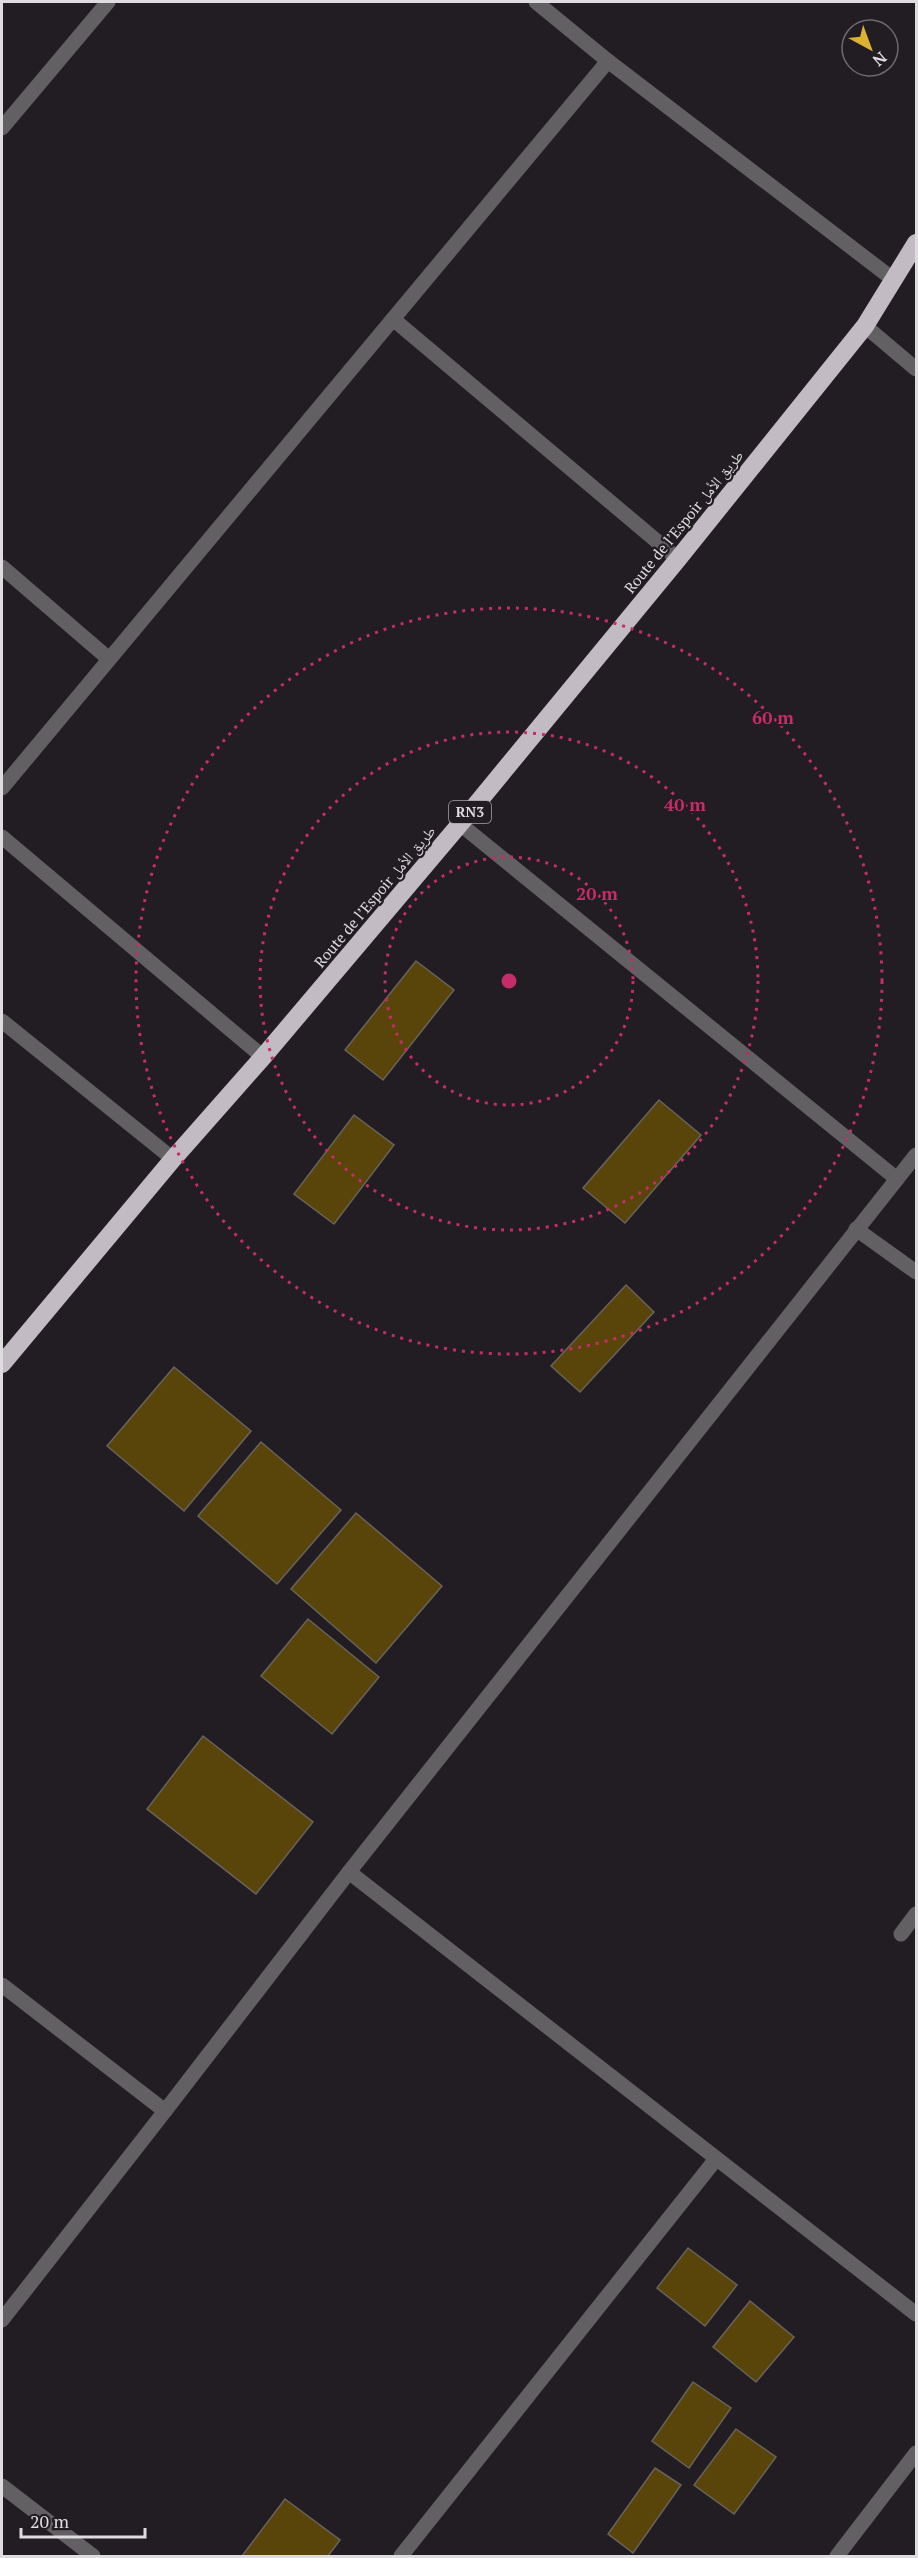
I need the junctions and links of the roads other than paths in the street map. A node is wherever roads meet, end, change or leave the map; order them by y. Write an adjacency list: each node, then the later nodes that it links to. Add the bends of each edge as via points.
1 (108, 2): 4 (street)
2 (536, 2): 3 (street)
3 (608, 61): 6 (street); 7 (street)
4 (2, 128)
5 (916, 243): 6 (highway, Route de l’Espoir طريق الأمل / RN3)
6 (894, 280): 8 (highway, Route de l’Espoir طريق الأمل / RN3)
7 (393, 319): 10 (street); 12 (street)
8 (865, 326): 9 (street); 10 (highway, Route de l’Espoir طريق الأمل / RN3)
9 (916, 369)
10 (678, 559): 14 (highway, Route de l’Espoir طريق الأمل / RN3)
11 (2, 567): 12 (street)
12 (109, 659): 13 (street)
13 (2, 788)
14 (460, 825): 17 (highway, Route de l’Espoir طريق الأمل / RN3); 20 (street)
15 (2, 837): 17 (street)
16 (2, 1021): 19 (street)
17 (264, 1057): 19 (highway, Route de l’Espoir طريق الأمل / RN3)
18 (916, 1155): 20 (street)
19 (173, 1159): 23 (highway, Route de l’Espoir طريق الأمل / RN3)
20 (897, 1179): 21 (street)
21 (856, 1229): 22 (street); 24 (street)
22 (916, 1272)
23 (2, 1364)
24 (349, 1872): 28 (street); 29 (street)
25 (916, 1914): 26 (street)
26 (901, 1934)
27 (2, 1985): 28 (street)
28 (165, 2111): 31 (street)
29 (716, 2159): 30 (street); 35 (street)
30 (916, 2314)
31 (2, 2320)
32 (916, 2453): 36 (street)
33 (2, 2486): 34 (street)
34 (93, 2556)
35 (401, 2556)
36 (837, 2556)

